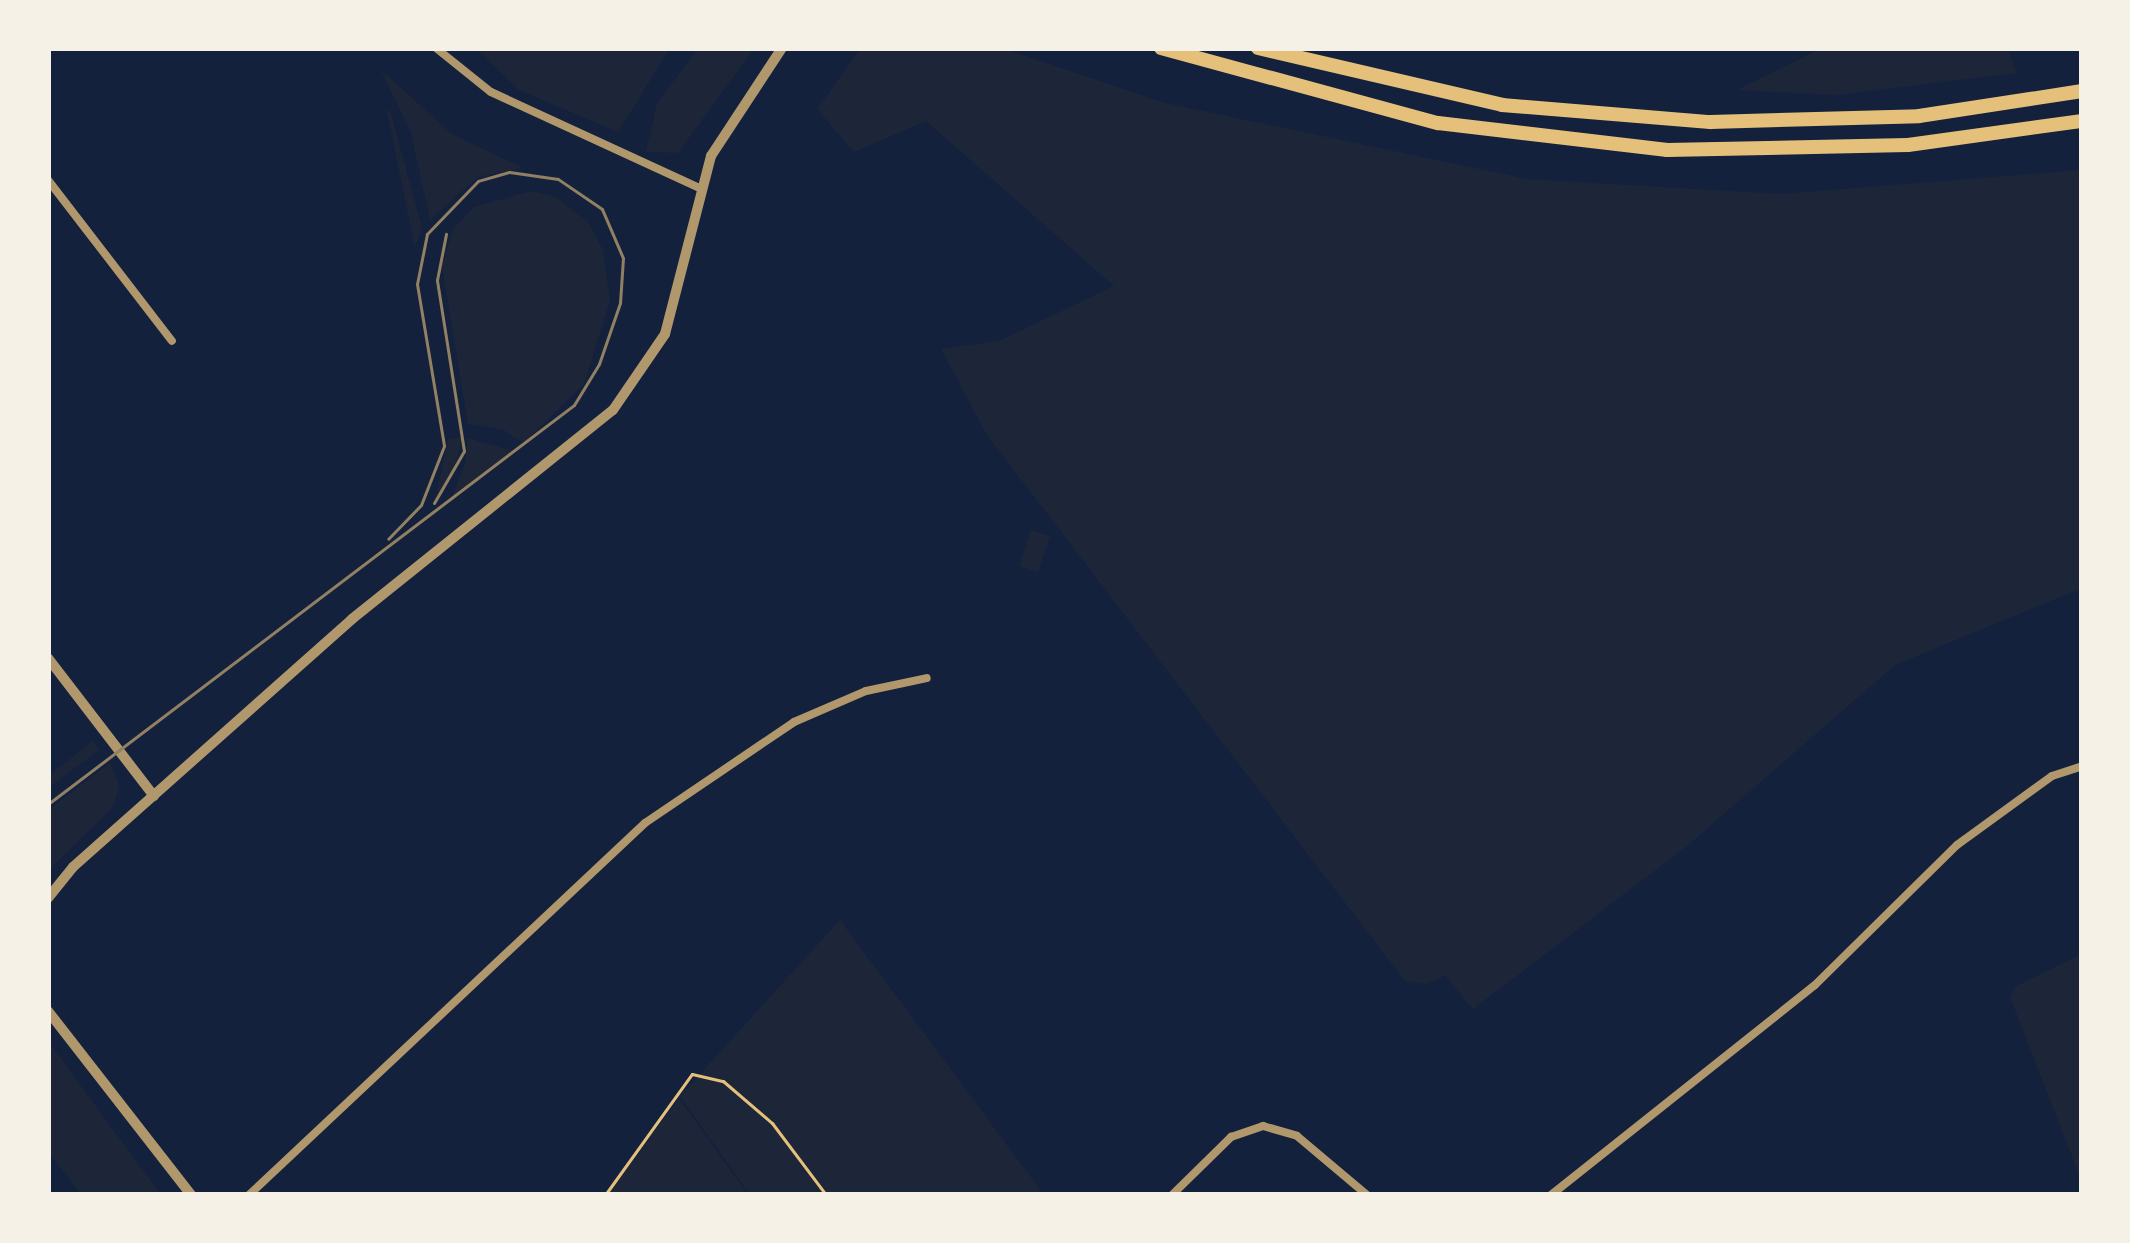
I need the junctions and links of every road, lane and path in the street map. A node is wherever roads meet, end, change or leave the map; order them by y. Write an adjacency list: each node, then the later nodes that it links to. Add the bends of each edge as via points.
1 (436, 48): 8 (street, via 491,92)
2 (782, 48): 8 (street, via 724,128)
3 (1161, 48): 6 (main road, via 1438,122 1625,147 1908,145)
4 (1258, 48): 5 (main road, via 1502,105 1710,122 1919,116)
5 (2082, 91)
6 (2082, 121)
7 (48, 180): 9 (street)
8 (698, 187): 13 (street, via 665,334 613,410 352,619)
9 (172, 341)
10 (48, 658): 13 (street)
11 (927, 678): 17 (street, via 866,691 794,722 656,815)
12 (2082, 766): 22 (street, via 1987,820 1816,985)
13 (154, 796): 14 (street)
14 (48, 898)
15 (48, 1011): 16 (street)
16 (190, 1195)
17 (249, 1195)
18 (605, 1195): 19 (path, via 692,1074 723,1081 772,1123)
19 (826, 1195)
20 (1172, 1195): 21 (street, via 1231,1137 1263,1126 1297,1136)
21 (1367, 1195)
22 (1551, 1195)

